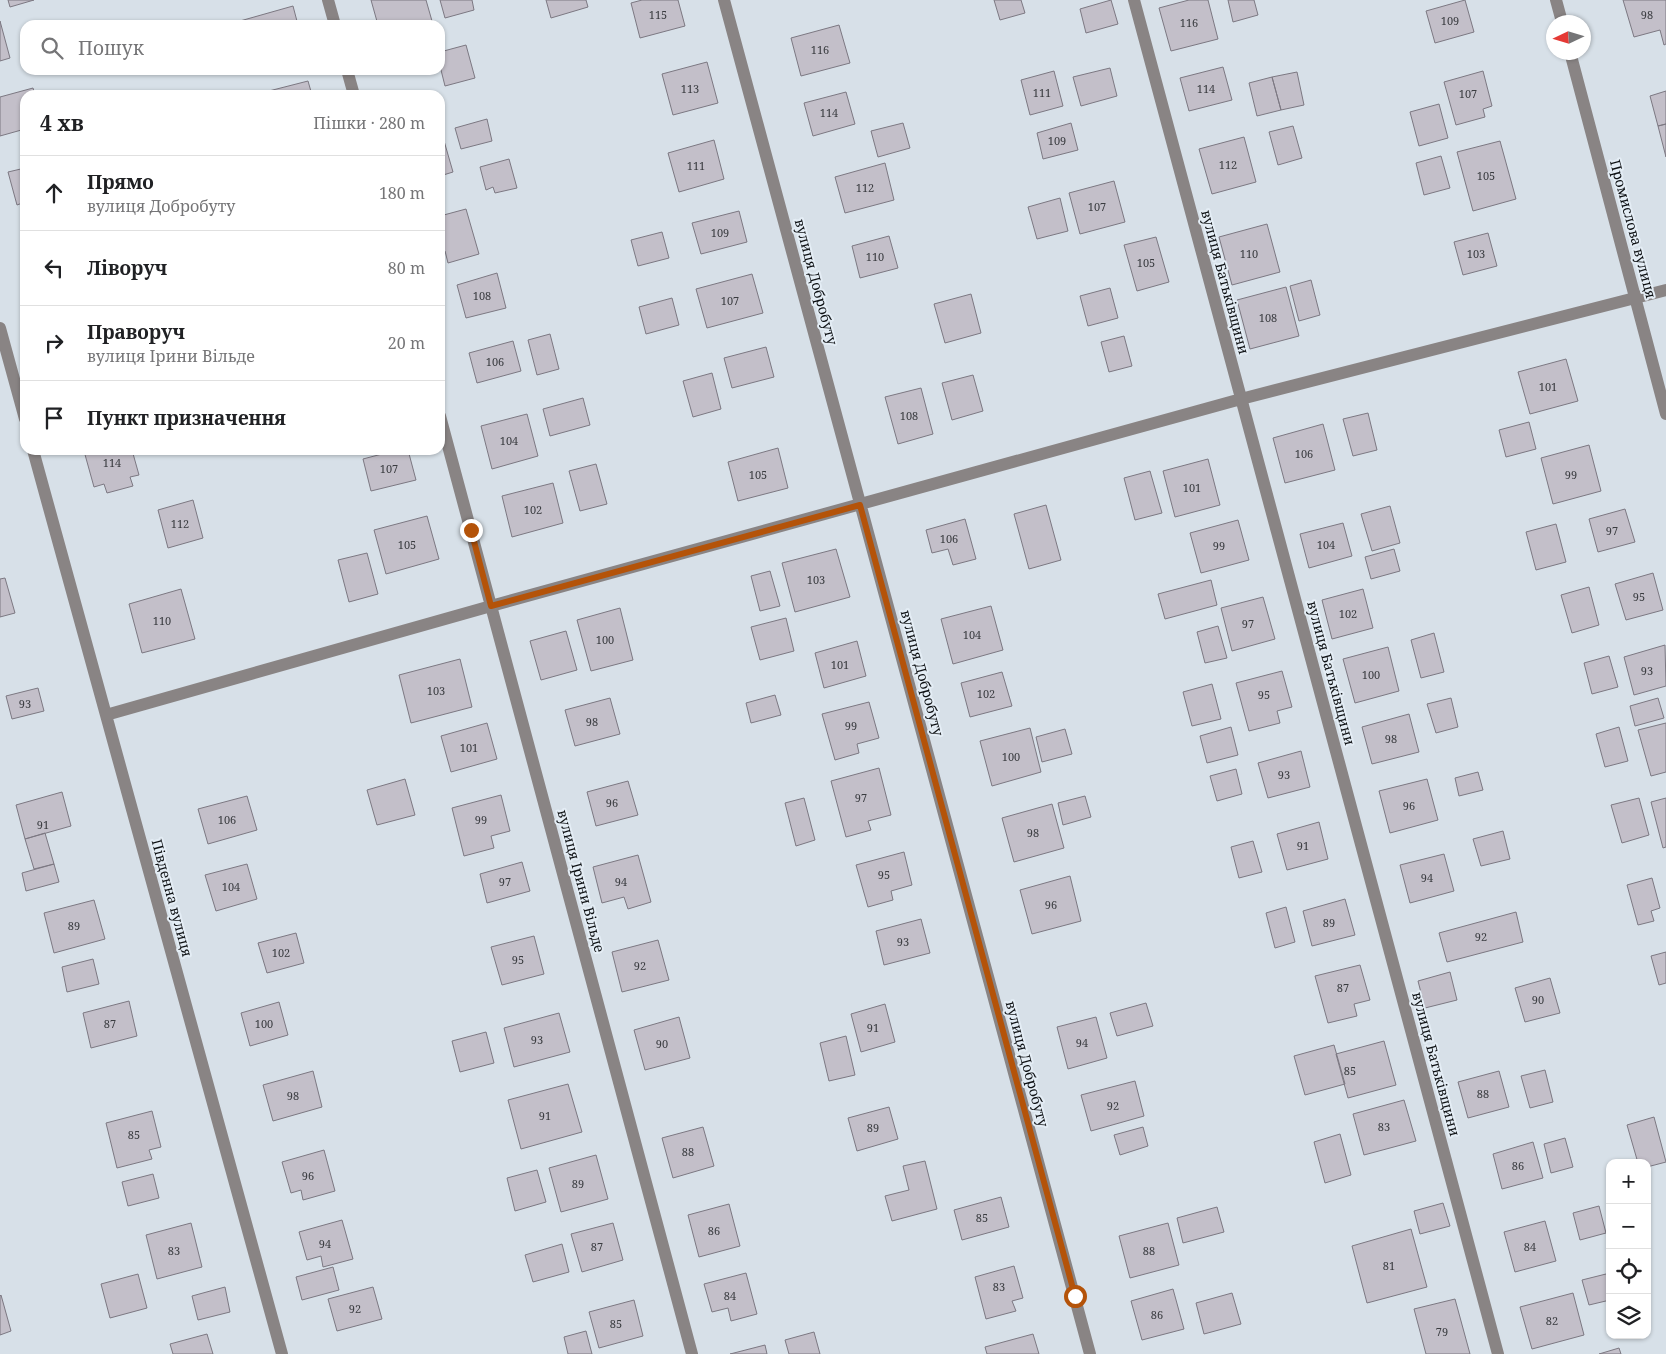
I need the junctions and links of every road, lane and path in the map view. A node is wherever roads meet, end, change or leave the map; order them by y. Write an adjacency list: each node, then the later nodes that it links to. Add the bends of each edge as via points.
1 (328, 0): 6 (street)
2 (724, 0): 18 (street, вулиця Добробуту)
3 (1134, 0): 13 (street, вулиця Батьківщини)
4 (1556, 0): 5 (street)
5 (1560, 15)
6 (334, 20)
7 (1572, 60): 11 (street, Промислова вулиця)
8 (348, 75): 9 (street)
9 (353, 90)
10 (1666, 290): 11 (street)
11 (1635, 298): 13 (street); 15 (street, Промислова вулиця)
12 (0, 328): 14 (street)
13 (1241, 399): 18 (street); 24 (street, вулиця Батьківщини)
14 (20, 401)
15 (1666, 414)
16 (445, 435): 19 (street, вулиця Ірини Вільде)
17 (35, 455): 20 (street, Південна вулиця)
18 (860, 505): 19 (street); 23 (street, вулиця Добробуту)
19 (491, 606): 20 (street); 22 (street, вулиця Ірини Вільде)
20 (106, 715): 21 (street, Південна вулиця)
21 (282, 1354)
22 (692, 1354)
23 (1090, 1354)
24 (1498, 1354)

